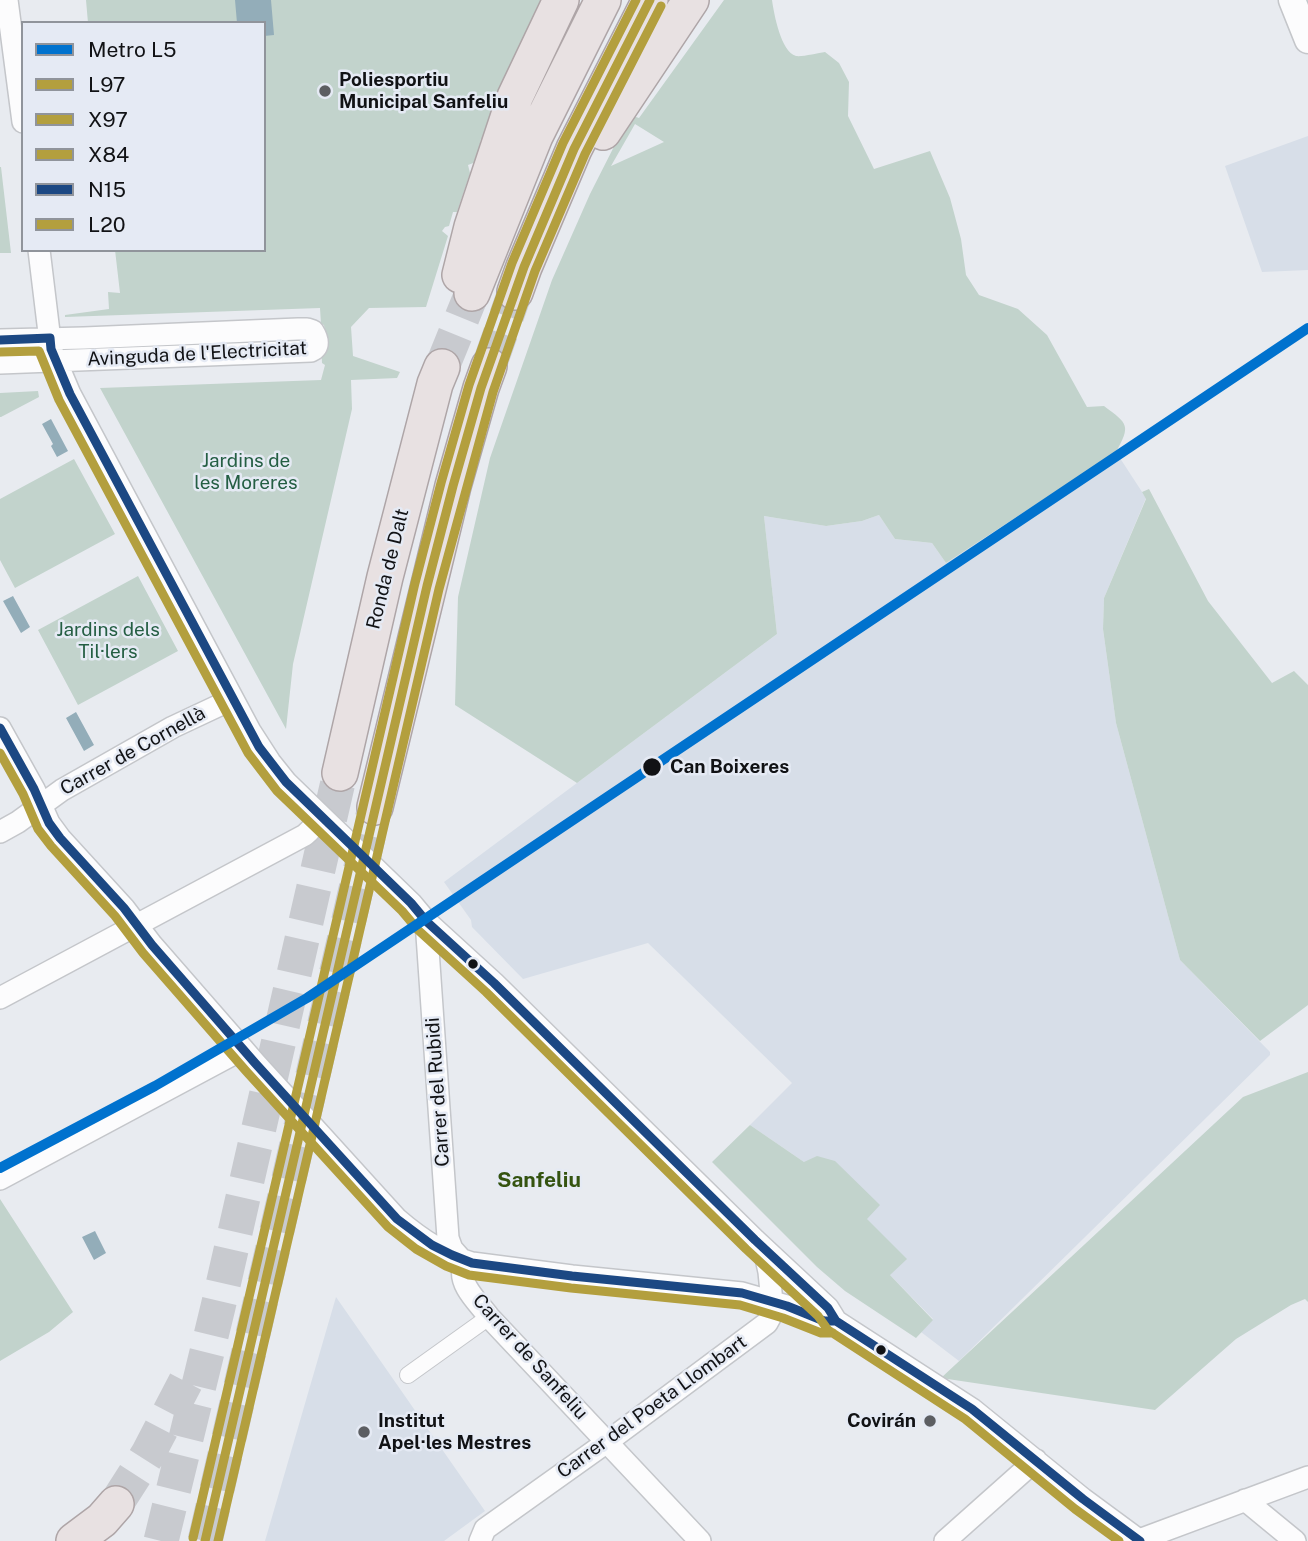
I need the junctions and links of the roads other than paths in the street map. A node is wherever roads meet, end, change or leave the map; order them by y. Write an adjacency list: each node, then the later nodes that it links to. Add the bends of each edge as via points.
1 (7, 0): 8 (street)
2 (561, 0): 3 (highway, via 515,97 472,227 464,293)
3 (603, 0)
4 (650, 0): 9 (highway, via 574,149)
5 (691, 0): 9 (highway)
6 (1292, 0): 7 (street)
7 (1308, 40)
8 (21, 106)
9 (545, 219): 11 (highway)
10 (39, 252): 12 (street)
11 (515, 292)
12 (50, 338): 13 (street, Avinguda de l'Electricitat); 14 (street); 14 (street, Avinguda de l'Electricitat, via 307,329 317,340 311,351)
13 (0, 340)
14 (56, 361): 15 (street, Avinguda de l'Electricitat); 18 (street)
15 (0, 363)
16 (489, 366): 22 (highway, via 453,486)
17 (439, 373): 20 (highway, Ronda de Dalt)
18 (235, 704): 21 (street, Carrer de Cornellà, via 203,711); 23 (street, via 270,762)
19 (0, 728): 21 (street)
20 (340, 773)
21 (40, 805): 24 (street, Carrer de Cornellà); 26 (street, via 60,838)
22 (375, 807)
23 (314, 810): 25 (street); 26 (street, via 316,823 305,835)
24 (0, 832)
25 (426, 921): 30 (street); 31 (street, Carrer del Rubidi, via 448,1238 452,1249)
26 (135, 924): 27 (street); 28 (street)
27 (0, 998)
28 (243, 1049): 29 (street); 31 (street, via 397,1219 416,1235)
29 (3, 1170)
30 (764, 1249): 32 (street); 34 (street, via 828,1308)
31 (466, 1261): 32 (street, via 742,1293); 33 (street, Carrer de Sanfeliu, via 462,1279)
32 (772, 1302): 34 (street); 36 (street, Carrer del Poeta Llombart, via 774,1312 767,1322)
33 (489, 1317): 35 (street); 36 (street, Carrer de Sanfeliu)
34 (836, 1321): 37 (street, via 972,1409)
35 (408, 1375)
36 (607, 1441): 42 (street, Carrer del Poeta Llombart, via 485,1529); 43 (street, Carrer de Sanfeliu)
37 (1036, 1460): 44 (street); 45 (street)
38 (1308, 1477): 39 (street)
39 (1245, 1500): 45 (street); 46 (street)
40 (116, 1504): 41 (highway)
41 (74, 1541)
42 (480, 1541)
43 (700, 1541)
44 (945, 1541)
45 (1139, 1541)
46 (1295, 1541)

